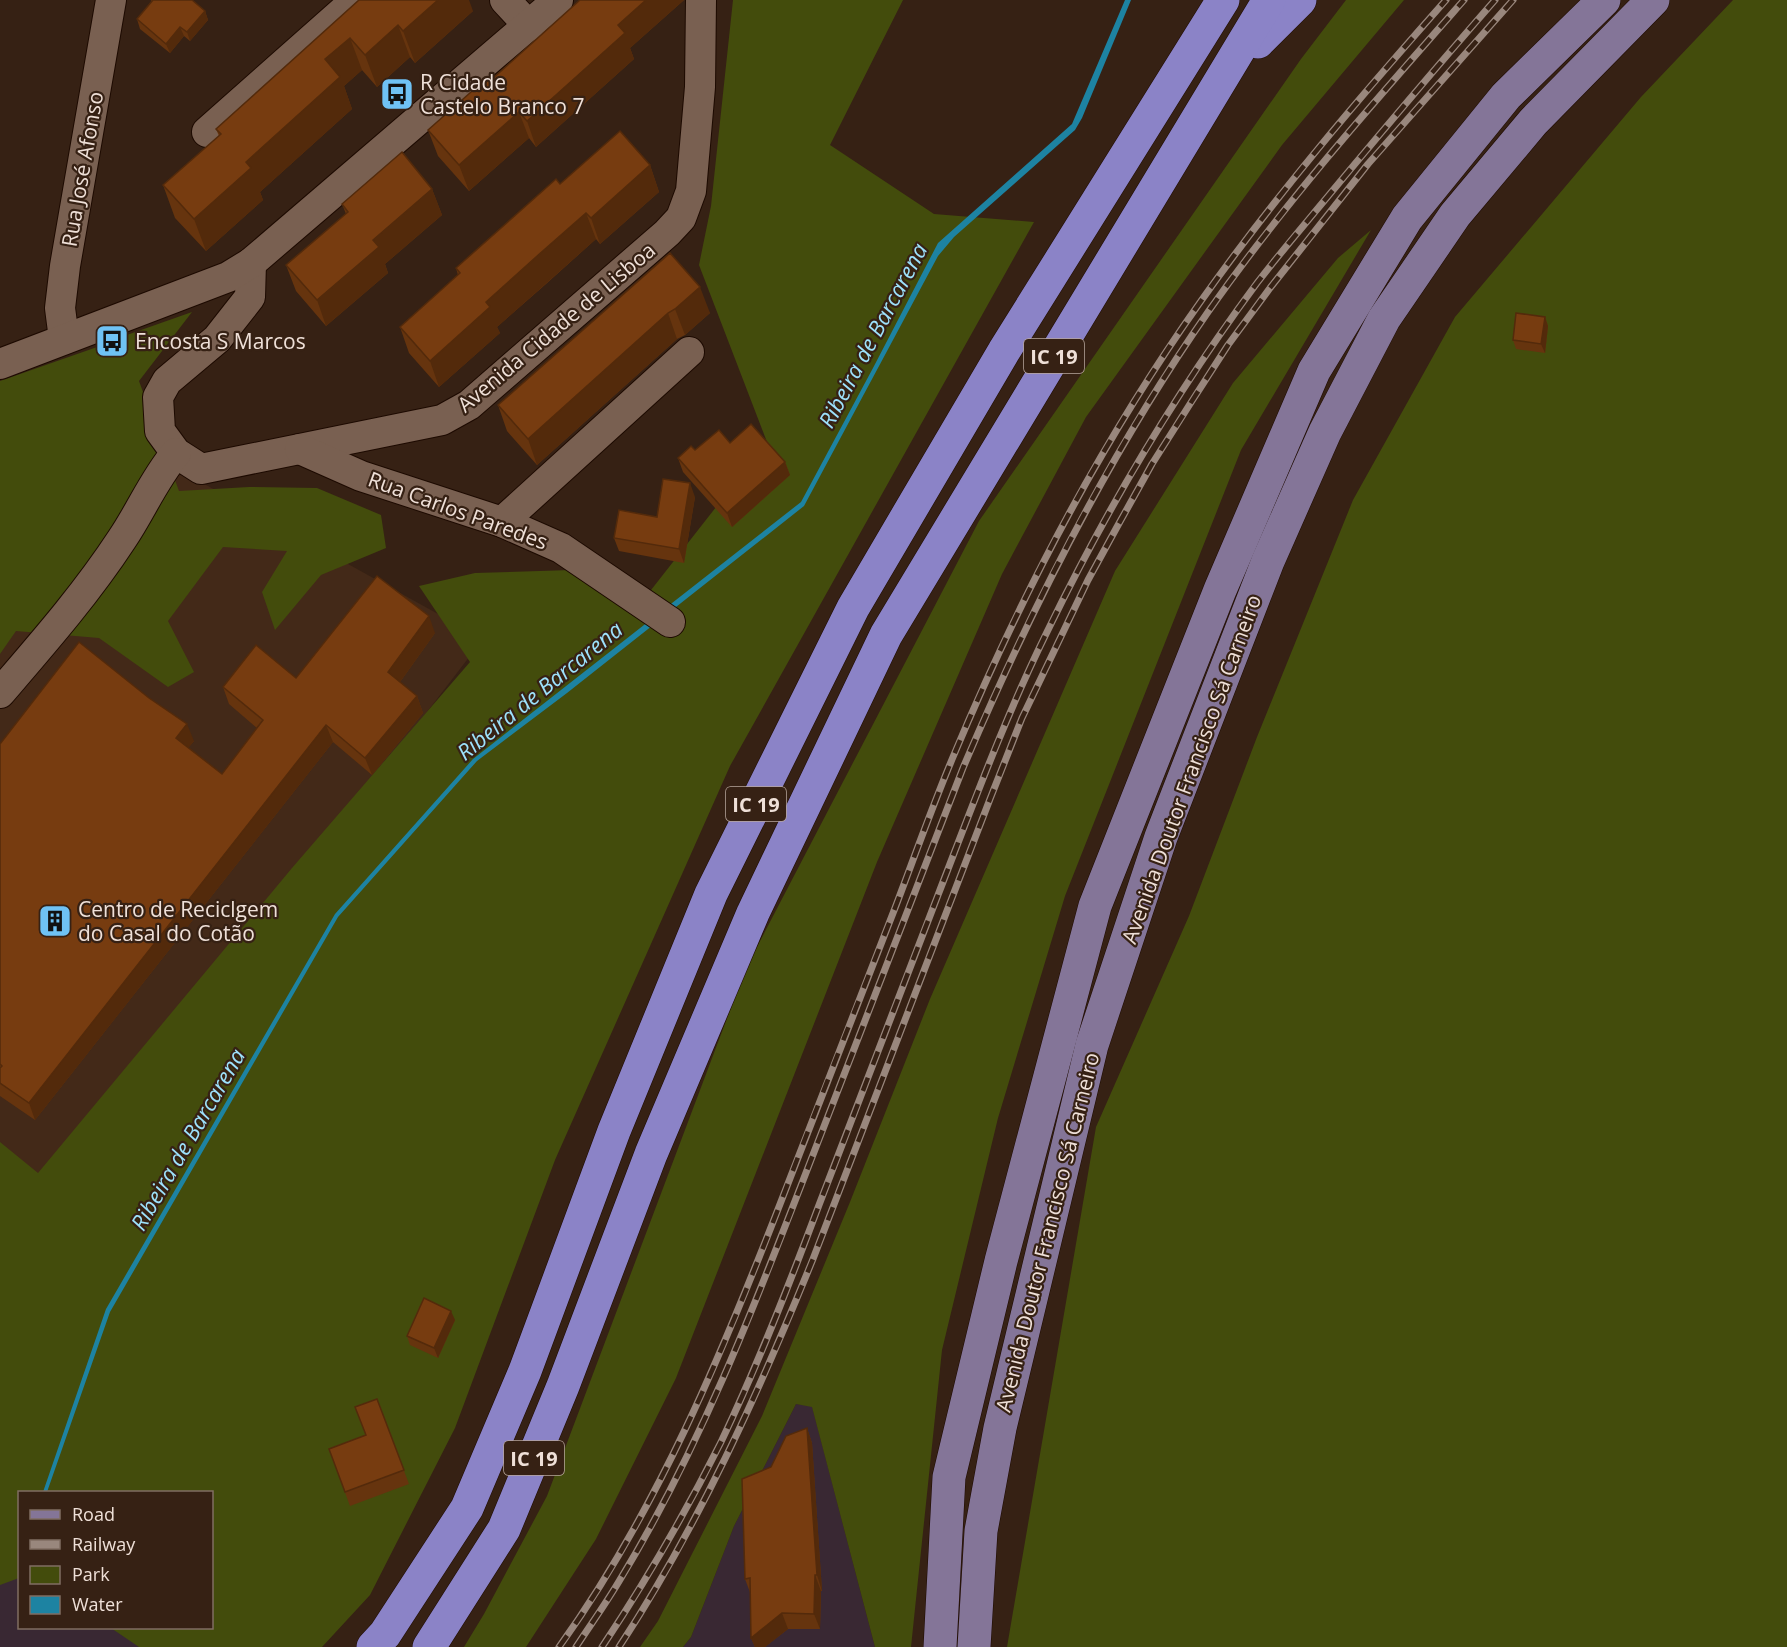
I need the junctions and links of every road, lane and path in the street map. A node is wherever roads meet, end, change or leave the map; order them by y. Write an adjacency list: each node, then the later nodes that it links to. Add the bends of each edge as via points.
1 (111, 0): 15 (street, Rua José Afonso, via 65,266 60,308)
2 (356, 0): 13 (street)
3 (505, 0): 11 (street)
4 (558, 0): 11 (street)
5 (701, 0): 18 (street, Avenida Cidade de Lisboa, via 700,87 691,191 681,218 469,405 442,420)
6 (1223, 0): 23 (highway, IC 19, via 1004,351 853,608 711,894 614,1131 525,1371 467,1508)
7 (1269, 0): 12 (highway, IC 19)
8 (1300, 0): 12 (highway)
9 (1604, 0): 25 (main road, Avenida Doutor Francisco Sá Carneiro, via 1506,96 1407,218 1314,371 1220,590 1095,906 1001,1261 949,1477)
10 (1653, 0): 26 (main road, Avenida Doutor Francisco Sá Carneiro, via 1533,122 1455,215 1384,319 1325,432 1268,561 1161,837 1092,1045 1000,1428 981,1531)
11 (529, 26): 14 (street)
12 (1223, 77): 24 (highway, IC 19, via 886,635 753,913 651,1154 504,1529)
13 (207, 132)
14 (239, 270): 15 (street); 19 (street, via 250,297 217,339 167,381 158,397 160,431)
15 (64, 339): 17 (street)
16 (689, 352): 20 (street)
17 (0, 364)
18 (300, 449): 19 (street, Avenida Cidade de Lisboa, via 201,469); 20 (street, Rua Carlos Paredes, via 361,476)
19 (170, 460): 22 (street, via 123,538 78,601)
20 (502, 522): 21 (street, Rua Carlos Paredes, via 561,548)
21 (670, 622)
22 (0, 693)
23 (373, 1647)
24 (429, 1647)
25 (940, 1647)
26 (974, 1647)

